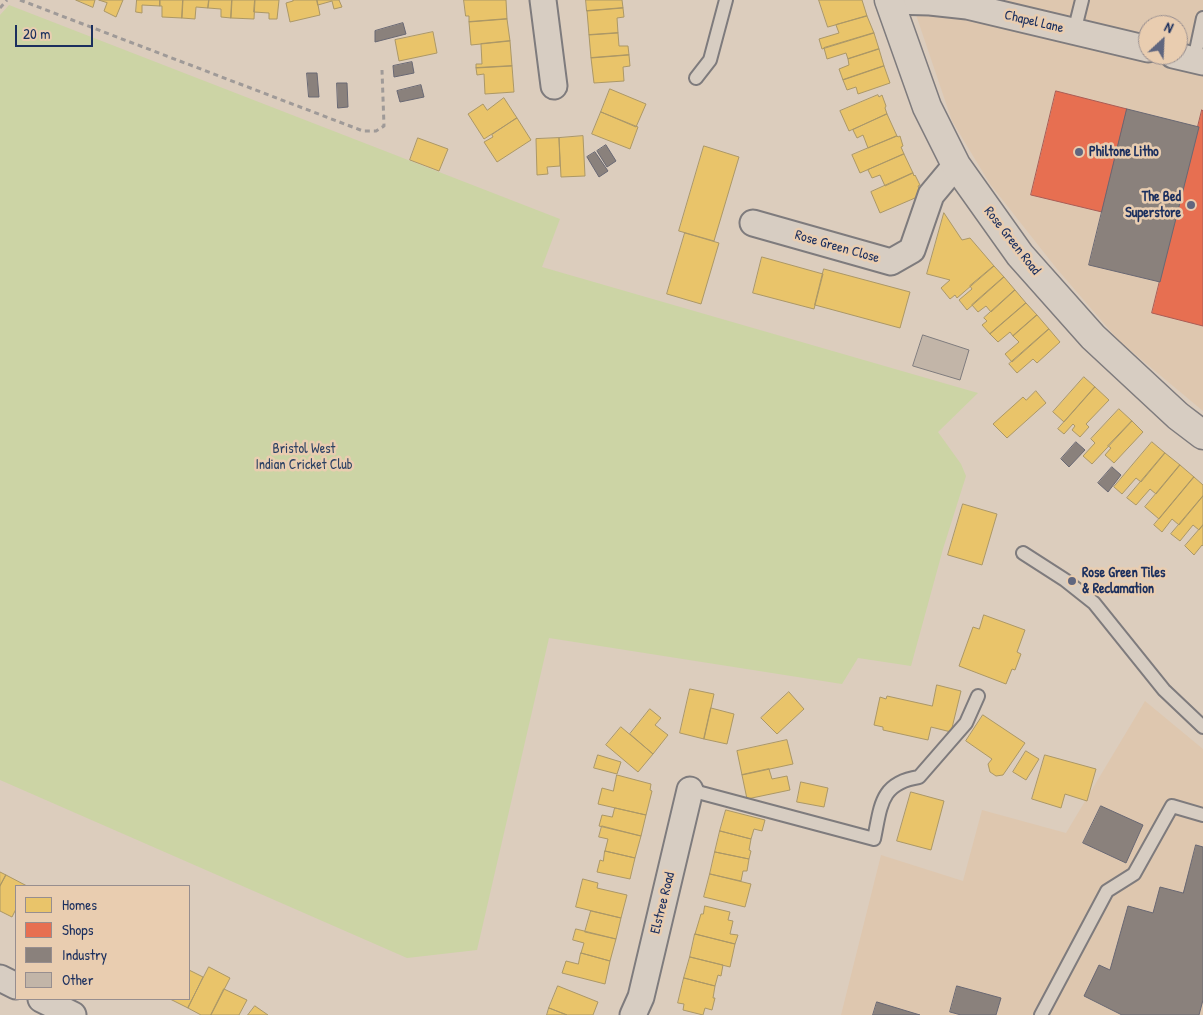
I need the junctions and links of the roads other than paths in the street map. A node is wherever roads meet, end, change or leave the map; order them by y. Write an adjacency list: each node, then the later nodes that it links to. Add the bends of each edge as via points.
1 (543, 0): 10 (street)
2 (726, 0): 9 (lane, via 710,60)
3 (890, 0): 6 (street, Chapel Lane, via 967,6); 11 (street, Rose Green Road, via 928,107)
4 (1082, 0): 6 (lane)
5 (1203, 18): 8 (lane)
6 (1074, 32): 7 (street, Chapel Lane)
7 (1138, 47)
8 (1190, 59)
9 (696, 78)
10 (554, 86)
11 (956, 165): 12 (street, Rose Green Close, via 931,195 912,250 891,262); 13 (street, Rose Green Road, via 1020,255 1093,337)
12 (753, 223)
13 (1203, 435)
14 (1023, 553): 16 (lane, via 1094,603 1164,690)
15 (978, 696): 17 (lane, via 966,723 919,777 894,785 884,797 874,839)
16 (1203, 727)
17 (690, 790): 23 (street, Elstree Road)
18 (1203, 815): 24 (lane, via 1172,806 1134,874 1107,891)
19 (0, 978): 20 (street)
20 (15, 986)
21 (43, 1000): 22 (street)
22 (72, 1015)
23 (633, 1015)
24 (1041, 1015)

